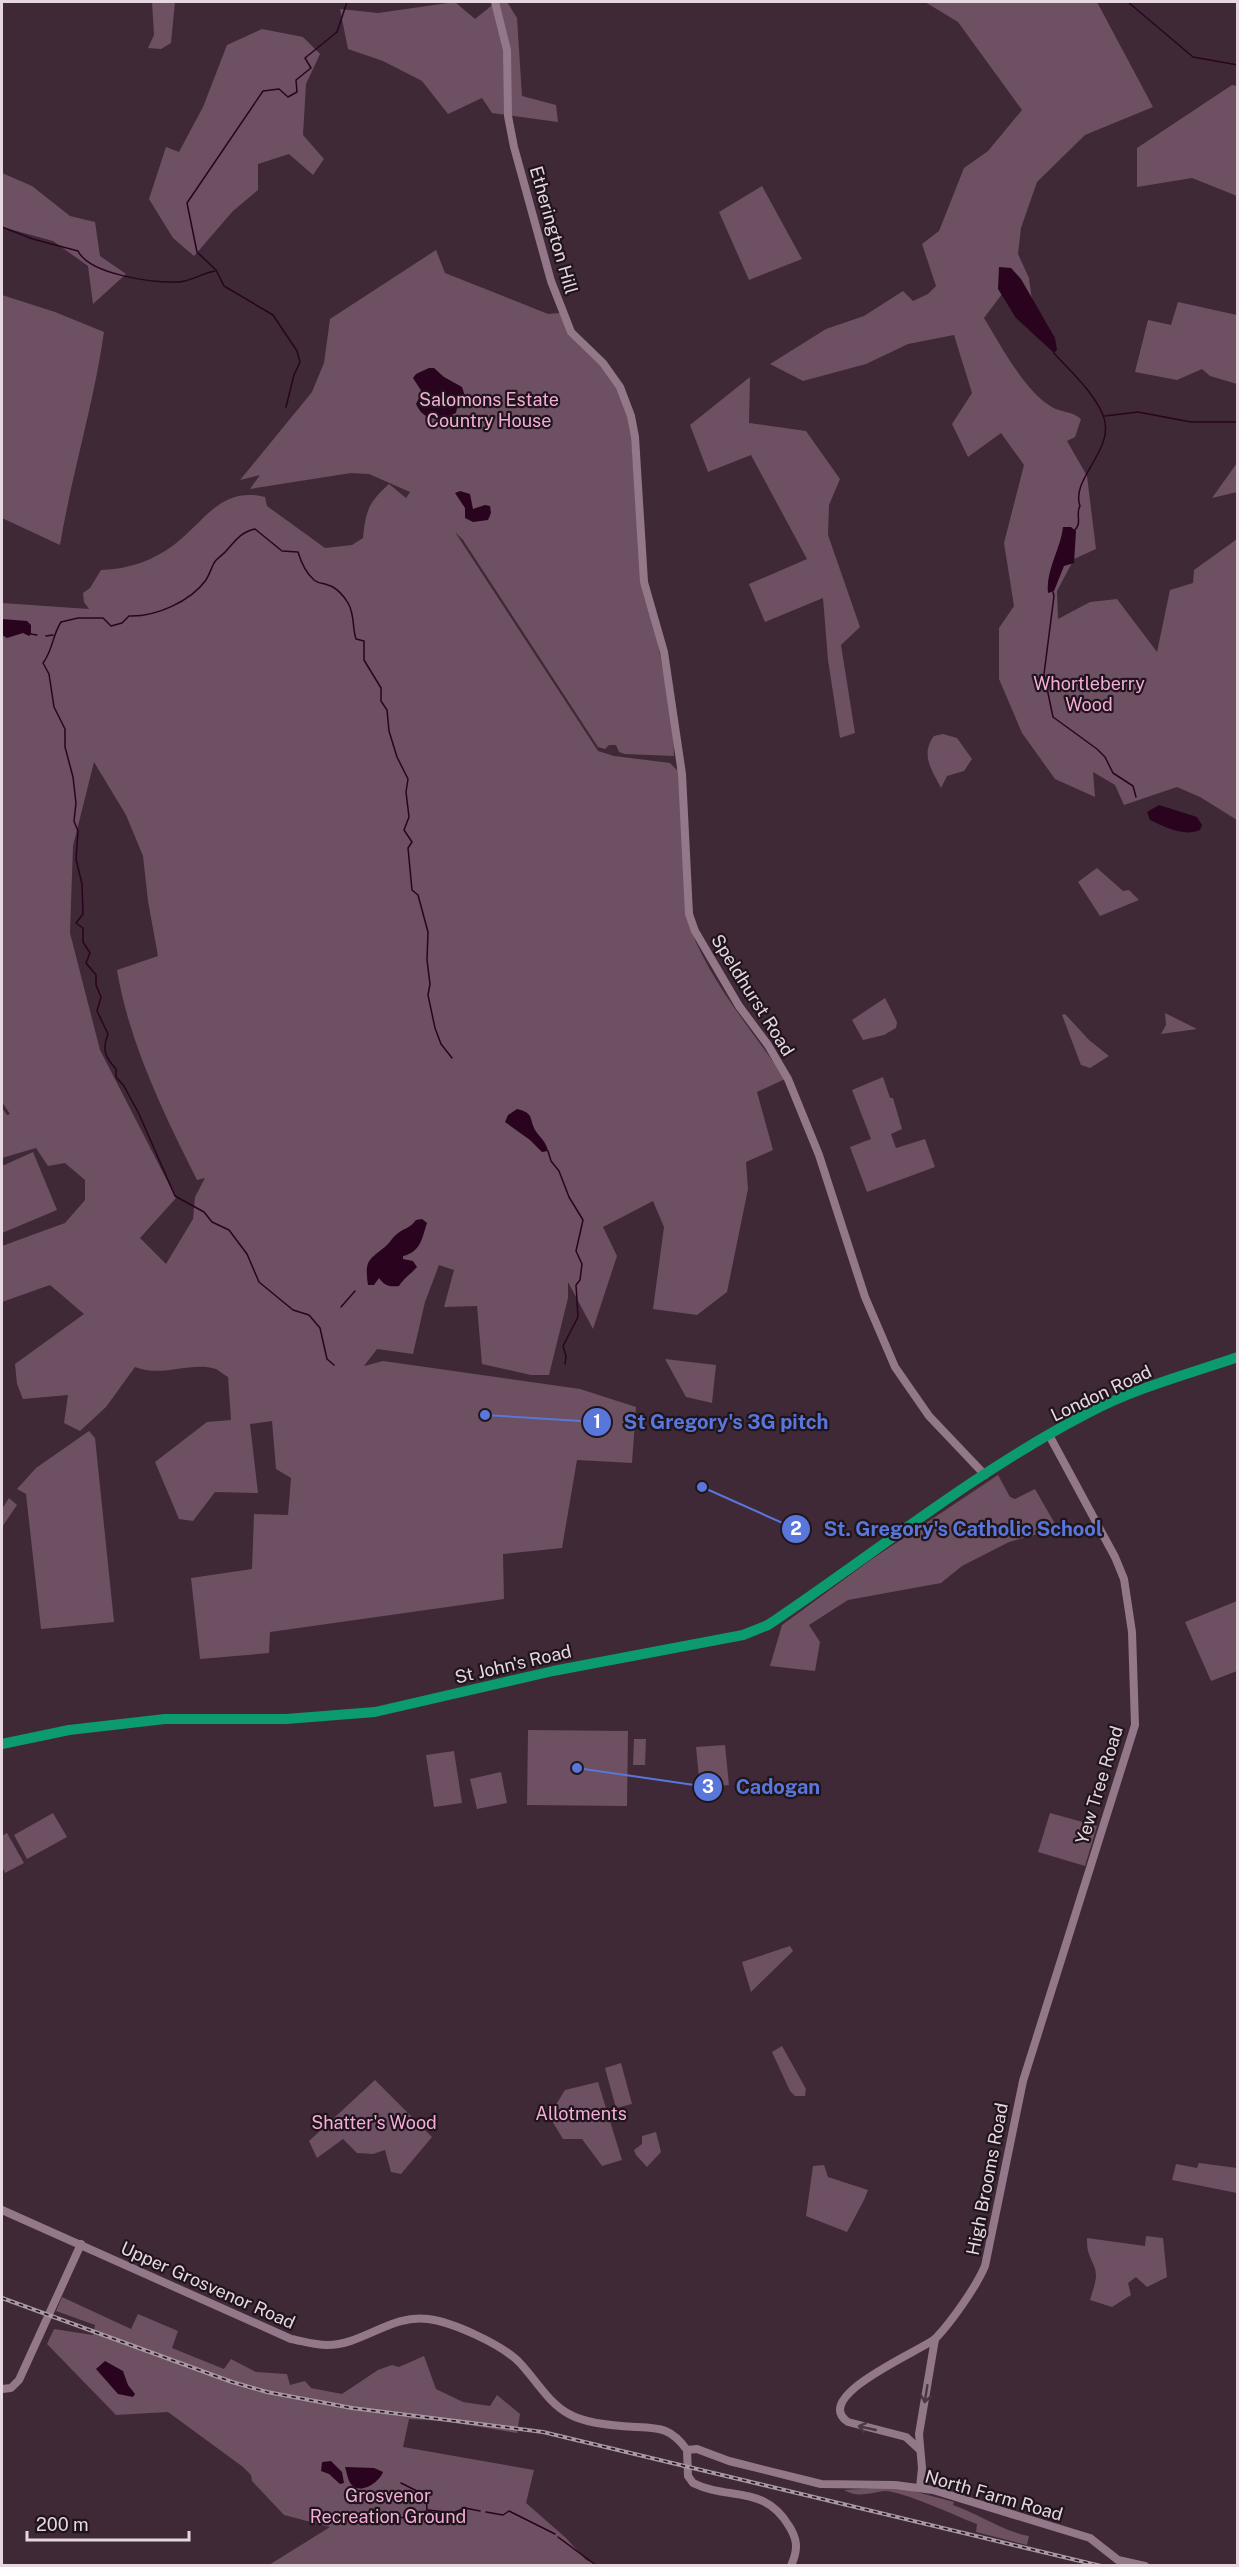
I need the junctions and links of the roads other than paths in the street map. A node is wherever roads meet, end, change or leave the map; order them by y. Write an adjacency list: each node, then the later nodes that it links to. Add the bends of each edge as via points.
1 (495, 2): 2 (street, Etherington Hill, via 507,50 508,116 514,147 551,281 571,332 603,363 620,387 631,416)
2 (635, 447): 5 (street, Speldhurst Road, via 644,582 664,652 682,774 689,914 739,1006 788,1079 819,1155 865,1297 895,1367 929,1416)
3 (1238, 1357): 4 (highway, London Road, via 1105,1405)
4 (1049, 1435): 5 (highway, London Road); 7 (street, Yew Tree Road, via 1124,1580 1132,1632 1135,1725)
5 (985, 1475): 6 (highway, St John's Road, via 782,1616 743,1635 553,1671 375,1712 286,1719 165,1719 61,1731)
6 (2, 1744)
7 (1023, 2081): 10 (street, High Brooms Road, via 985,2266)
8 (2, 2210): 9 (street, Upper Grosvenor Road)
9 (81, 2244): 11 (street, via 15,2385); 13 (street, Upper Grosvenor Road, via 291,2339 327,2345 409,2318 429,2319 501,2347 568,2414 666,2430)
10 (935, 2339): 12 (street, one-way to 12); 12 (street, High Brooms Road, one-way to 10, via 906,2437 848,2422 841,2410 861,2382)
11 (2, 2389)
12 (919, 2449): 14 (street)
13 (687, 2450): 14 (street, North Farm Road, via 697,2449 821,2484); 15 (street, via 688,2476 693,2483 763,2500 777,2508 797,2541)
14 (920, 2488): 16 (street, North Farm Road, via 1090,2538 1118,2560)
15 (791, 2565)
16 (1145, 2565)

